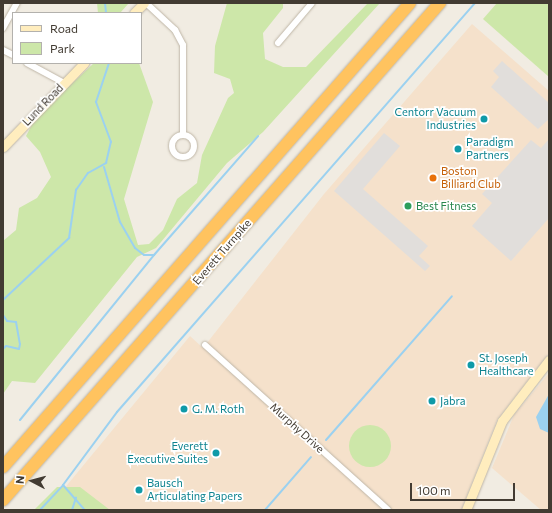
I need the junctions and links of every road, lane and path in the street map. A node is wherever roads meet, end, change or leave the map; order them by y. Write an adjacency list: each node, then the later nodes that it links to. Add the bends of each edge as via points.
1 (17, 3): 7 (street)
2 (145, 3): 6 (street); 14 (street, via 175,30 183,45)
3 (312, 3): 8 (street)
4 (410, 3): 18 (highway, Everett Turnpike)
5 (440, 3): 19 (highway, Everett Turnpike)
6 (135, 12)
7 (3, 28)
8 (278, 43)
9 (3, 50): 10 (street)
10 (12, 54)
11 (29, 64): 13 (street)
12 (83, 64): 13 (street, Lund Road)
13 (64, 83): 15 (street, Lund Road)
14 (183, 135)
15 (3, 147)
16 (206, 345): 20 (street, Murphy Drive)
17 (549, 360): 21 (street, via 502,421)
18 (3, 467)
19 (3, 500)
20 (388, 510)
21 (466, 510)

